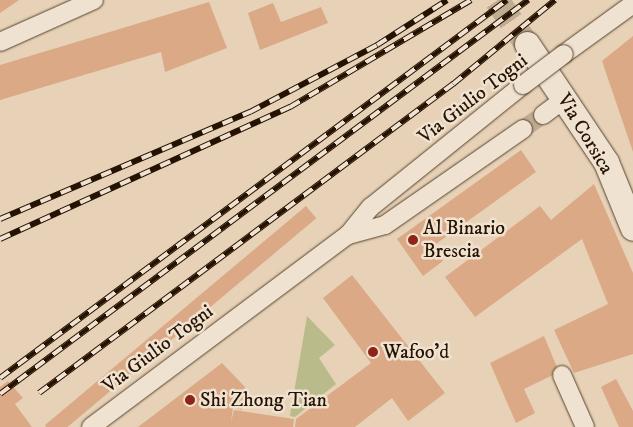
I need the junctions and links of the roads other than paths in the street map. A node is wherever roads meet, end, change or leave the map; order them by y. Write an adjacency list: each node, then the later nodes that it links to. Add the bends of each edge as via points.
1 (94, 0): 3 (street)
2 (633, 4): 9 (street, Via Giulio Togni, bridge, via 523,85 372,207)
3 (0, 42)
4 (527, 44): 5 (main road, Via Corsica)
5 (564, 99): 6 (street); 8 (main road, Via Corsica, via 606,162)
6 (543, 115)
7 (523, 129): 9 (street, Via Giulio Togni, via 385,225)
8 (633, 228)
9 (348, 235): 11 (street, Via Giulio Togni)
10 (562, 376): 12 (street)
11 (91, 427)
12 (585, 427)

